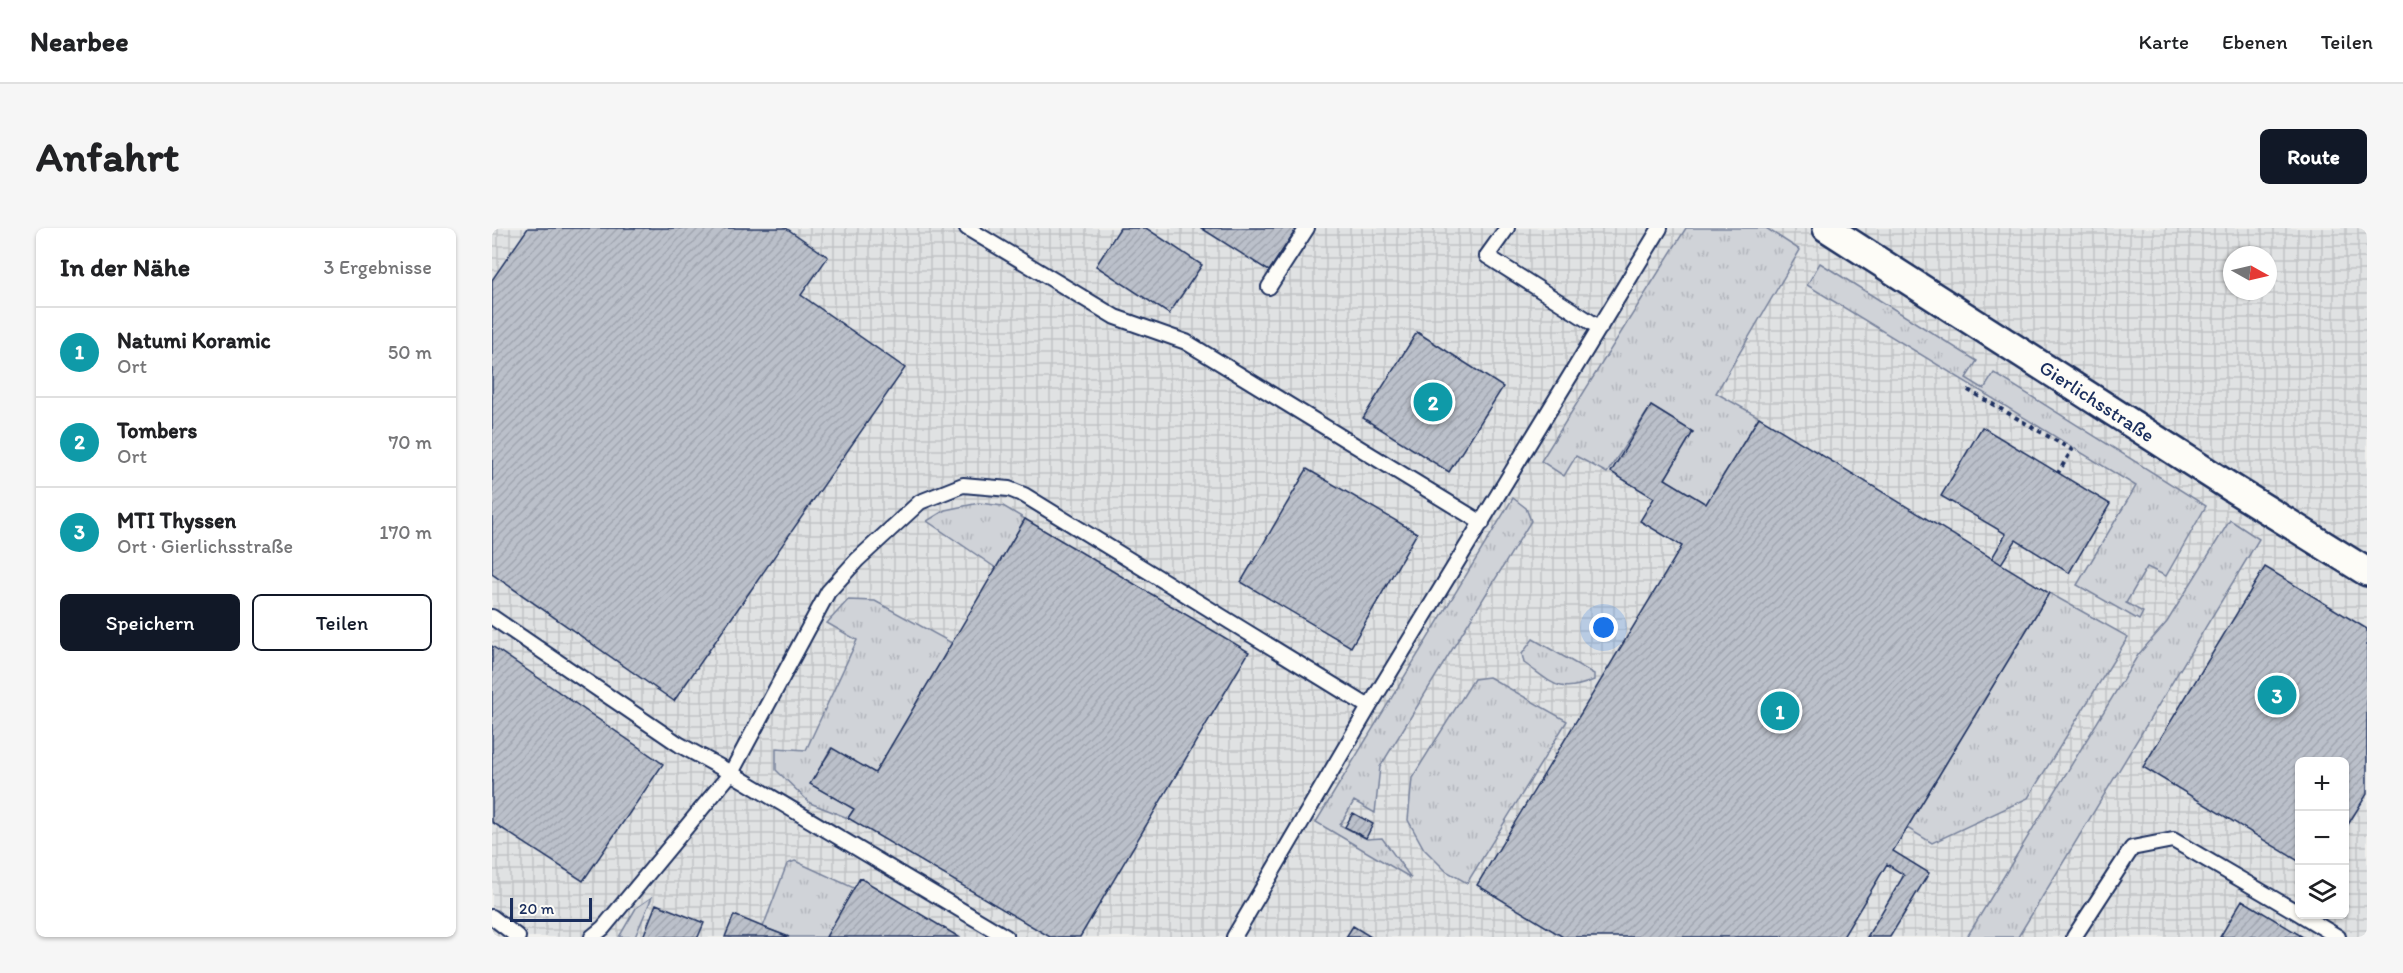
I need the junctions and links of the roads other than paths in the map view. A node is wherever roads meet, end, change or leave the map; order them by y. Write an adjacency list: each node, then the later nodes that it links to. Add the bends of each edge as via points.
1 (967, 228): 8 (lane, via 1115,317 1186,342)
2 (1307, 228): 6 (lane)
3 (1507, 228): 7 (lane, via 1487,256)
4 (1660, 228): 7 (lane)
5 (1827, 228): 9 (street, Gierlichsstraße)
6 (1269, 287)
7 (1600, 328): 8 (lane)
8 (1482, 523): 11 (lane)
9 (2367, 572)
10 (492, 617): 12 (lane, via 680,745)
11 (1369, 707): 12 (lane, via 1024,495 1008,489 963,484 920,502 828,592); 19 (lane)
12 (731, 773): 17 (lane); 18 (lane)
13 (2295, 911): 20 (lane, via 2173,840 2132,848)
14 (492, 917): 16 (lane)
15 (2308, 919): 21 (lane)
16 (518, 937)
17 (592, 937)
18 (1006, 937)
19 (1234, 937)
20 (2074, 937)
21 (2338, 937)

